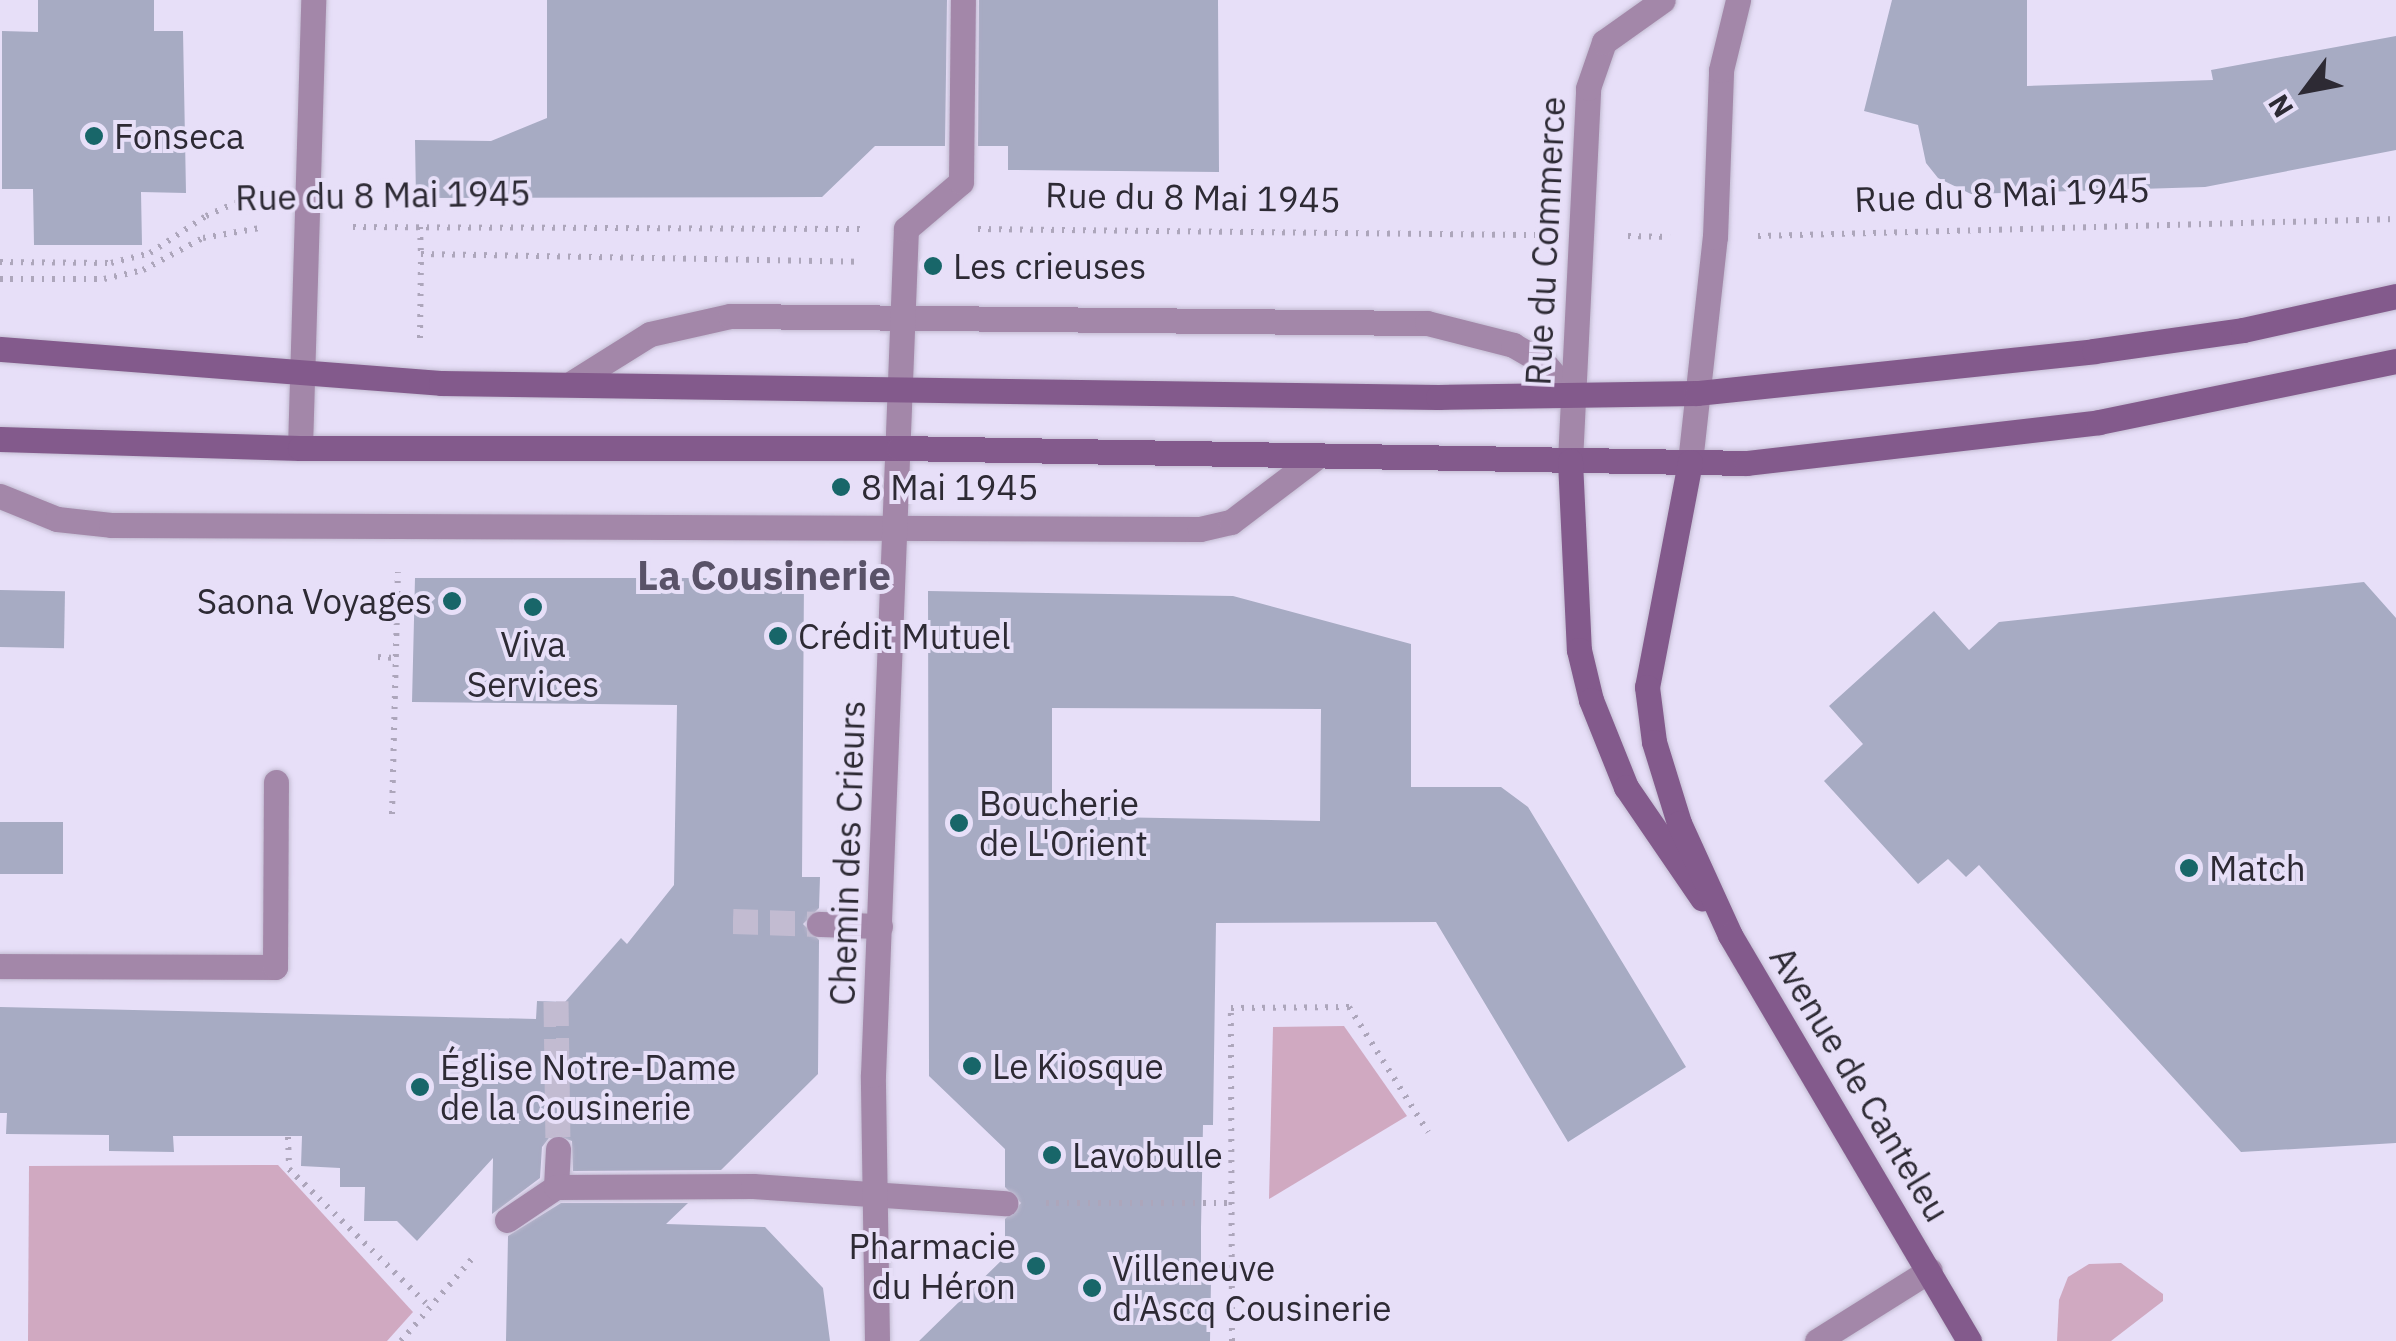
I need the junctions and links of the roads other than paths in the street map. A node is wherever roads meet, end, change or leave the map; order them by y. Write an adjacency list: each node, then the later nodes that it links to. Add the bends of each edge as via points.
1 (313, 0): 9 (street)
2 (963, 0): 6 (street, Chemin des Crieurs, via 961,182 906,229)
3 (1663, 0): 13 (street, Rue du Commerce, via 1622,24 1594,65 1582,135)
4 (1738, 0): 12 (street, via 1721,70 1715,238)
5 (2396, 296): 12 (main road, via 2131,346)
6 (903, 318): 10 (street, via 690,320 616,350); 11 (street, Chemin des Crieurs); 13 (street, via 1426,323 1513,345 1544,364)
7 (0, 349): 9 (main road)
8 (2396, 361): 19 (main road, via 2098,422 1807,458)
9 (304, 374): 10 (main road); 15 (street)
10 (570, 384): 11 (main road)
11 (901, 387): 13 (main road); 16 (street, Chemin des Crieurs)
12 (1697, 393): 13 (main road); 19 (street)
13 (1571, 394): 18 (street, Rue du Commerce)
14 (0, 439): 15 (main road)
15 (300, 448): 16 (main road)
16 (899, 448): 17 (main road); 21 (street, Chemin des Crieurs)
17 (1318, 456): 18 (main road); 21 (street, via 1230,522 1200,529)
18 (1570, 460): 19 (main road); 25 (main road, Avenue de Canteleu, via 1579,650 1590,700 1653,835)
19 (1690, 462): 25 (main road, Avenue de Canteleu, via 1652,648 1649,717 1679,823)
20 (0, 496): 21 (street, via 57,519 111,525)
21 (895, 523): 24 (street, Chemin des Crieurs)
22 (276, 782): 26 (street, via 275,967)
23 (819, 924): 24 (street)
24 (880, 926): 29 (street, Chemin des Crieurs)
25 (1730, 935): 32 (main road, Avenue de Canteleu)
26 (0, 966)
27 (558, 1150): 28 (street)
28 (556, 1187): 29 (street, via 753,1186); 31 (street)
29 (875, 1195): 30 (street); 33 (street, Chemin des Crieurs)
30 (1005, 1204)
31 (507, 1220)
32 (1930, 1270): 34 (street); 35 (main road, Avenue de Canteleu); 36 (main road, Avenue de Canteleu)
33 (877, 1335)
34 (1817, 1341)
35 (1969, 1341)
36 (1979, 1341)

